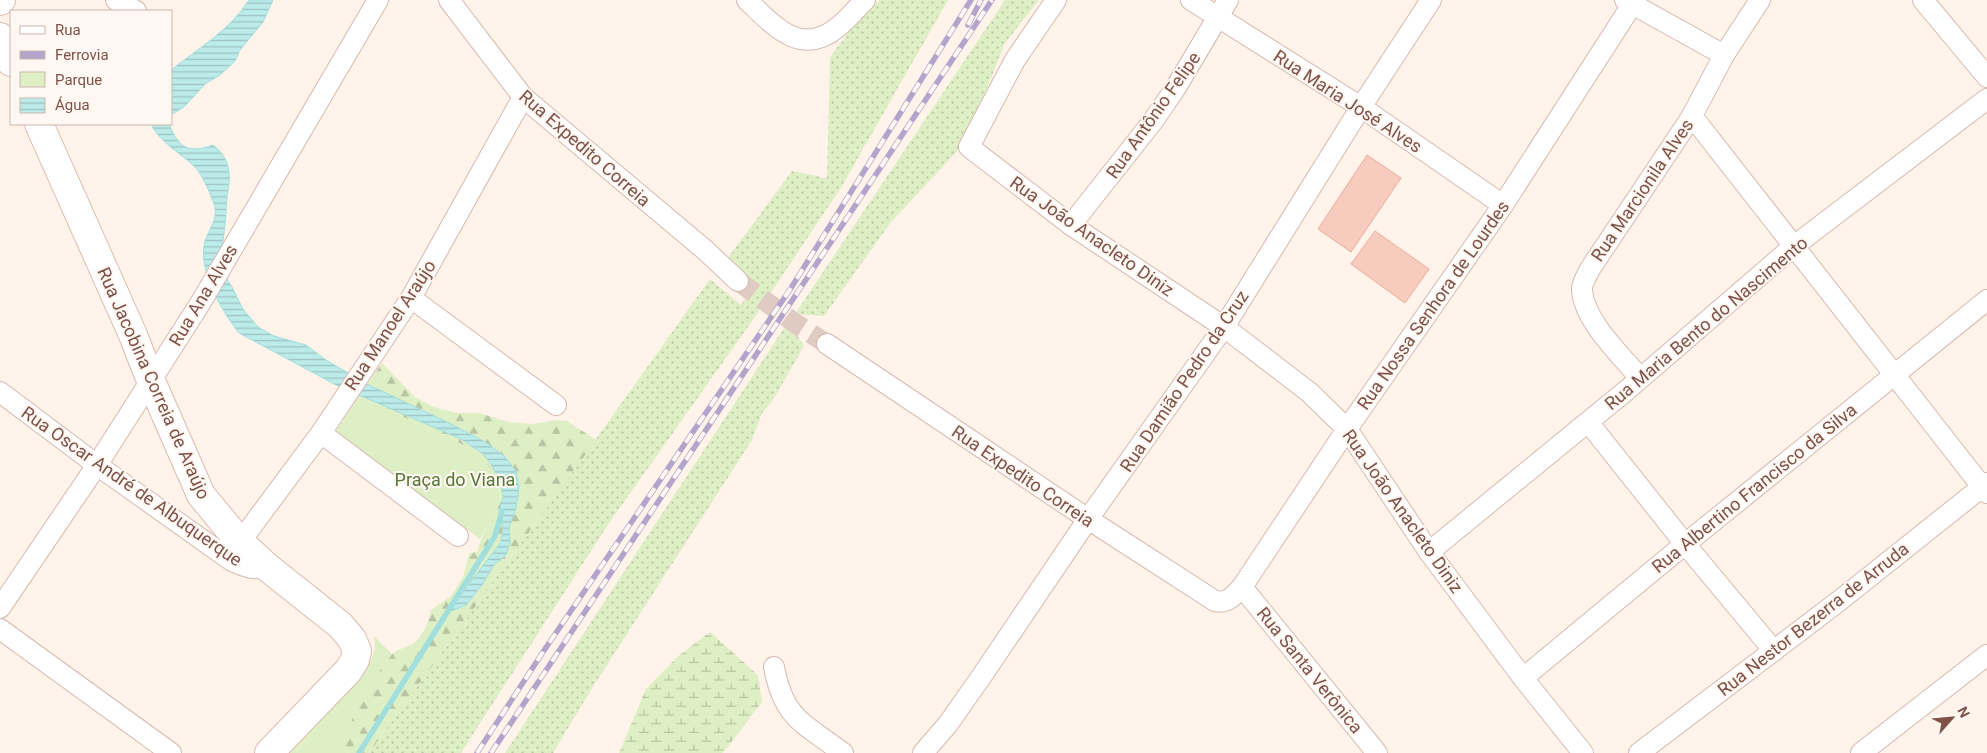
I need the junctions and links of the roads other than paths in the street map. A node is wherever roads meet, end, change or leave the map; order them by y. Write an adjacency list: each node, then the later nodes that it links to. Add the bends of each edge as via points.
1 (116, 0): 13 (street)
2 (378, 0): 34 (street, Rua Ana Alves, via 201,302)
3 (449, 0): 19 (street, Rua Expedito Correia)
4 (747, 0): 5 (street, via 786,33 801,41 826,35)
5 (865, 0)
6 (1056, 0): 25 (street, Rua João Anacleto Diniz, via 1015,60 968,147)
7 (1191, 0): 14 (street, Rua Maria José Alves)
8 (1228, 0): 14 (street, Rua Antônio Felipe)
9 (1431, 0): 21 (street, Rua Damião Pedro da Cruz)
10 (1760, 0): 16 (street, Rua Marcionila Alves)
11 (1923, 0): 18 (street)
12 (1630, 2): 16 (street); 24 (street, Rua Nossa Senhora de Lourdes)
13 (134, 10)
14 (1217, 17): 21 (street, Rua Maria José Alves); 25 (street, Rua Antônio Felipe, via 1153,122)
15 (0, 37): 17 (street)
16 (1724, 55): 22 (street, Rua Marcionila Alves)
17 (10, 60)
18 (1987, 76)
19 (523, 97): 27 (street, Rua Expedito Correia); 28 (street, Rua Manoel Araújo)
20 (1987, 99): 26 (street, Rua Maria Bento do Nascimento)
21 (1361, 107): 24 (street, Rua Maria José Alves); 30 (street, Rua Damião Pedro da Cruz)
22 (1692, 116): 26 (street); 33 (street, Rua Marcionila Alves, via 1590,269 1582,289 1586,308 1598,327)
23 (39, 125): 34 (street, Rua Jacobina Correia de Araújo, via 134,335)
24 (1503, 205): 38 (street, Rua Nossa Senhora de Lourdes)
25 (1071, 225): 30 (street, Rua João Anacleto Diniz)
26 (1794, 246): 32 (street); 33 (street, Rua Maria Bento do Nascimento)
27 (738, 281)
28 (411, 298): 36 (street); 39 (street, Rua Manoel Araújo)
29 (1987, 300): 32 (street, Rua Albertino Francisco da Silva)
30 (1224, 327): 38 (street, Rua João Anacleto Diniz, via 1309,392); 42 (street, Rua Damião Pedro da Cruz)
31 (827, 344): 42 (street, Rua Expedito Correia)
32 (1894, 374): 41 (street); 45 (street, Rua Albertino Francisco da Silva)
33 (1640, 378): 37 (street, Rua Maria Bento do Nascimento)
34 (151, 381): 40 (street, Rua Ana Alves); 44 (street, Rua Jacobina Correia de Araújo, via 201,495)
35 (0, 392): 40 (street, Rua Oscar André de Albuquerque)
36 (556, 405)
37 (1588, 422): 45 (street); 46 (street, Rua Maria Bento do Nascimento)
38 (1347, 428): 46 (street, Rua João Anacleto Diniz); 48 (street, Rua Nossa Senhora de Lourdes)
39 (321, 433): 43 (street); 44 (street, Rua Manoel Araújo)
40 (97, 465): 47 (street, Rua Oscar André de Albuquerque, via 232,561 256,569); 50 (street, Rua Ana Alves)
41 (1985, 488): 52 (street, Rua Nestor Bezerra de Arruda)
42 (1088, 519): 49 (street, Rua Expedito Correia); 60 (street, Rua Damião Pedro da Cruz, via 948,724)
43 (458, 536)
44 (240, 542): 47 (street, Rua Jacobina Correia de Araújo)
45 (1685, 544): 52 (street); 55 (street, Rua Albertino Francisco da Silva)
46 (1429, 552): 55 (street, Rua João Anacleto Diniz)
47 (267, 567): 58 (street, Rua Jacobina Correia de Araújo, via 340,625 358,651 348,671)
48 (1242, 587): 49 (street, Rua Nossa Senhora de Lourdes, via 1230,600); 56 (street, Rua Santa Verônica)
49 (1222, 603)
50 (0, 608)
51 (0, 629): 57 (street)
52 (1774, 650): 62 (street, Rua Nestor Bezerra de Arruda)
53 (1987, 655): 63 (street)
54 (774, 667): 59 (street, via 778,688 799,722)
55 (1523, 678): 61 (street, Rua João Anacleto Diniz)
56 (1375, 752)
57 (171, 753)
58 (269, 753)
59 (843, 753)
60 (924, 753)
61 (1583, 753)
62 (1639, 753)
63 (1861, 753)

